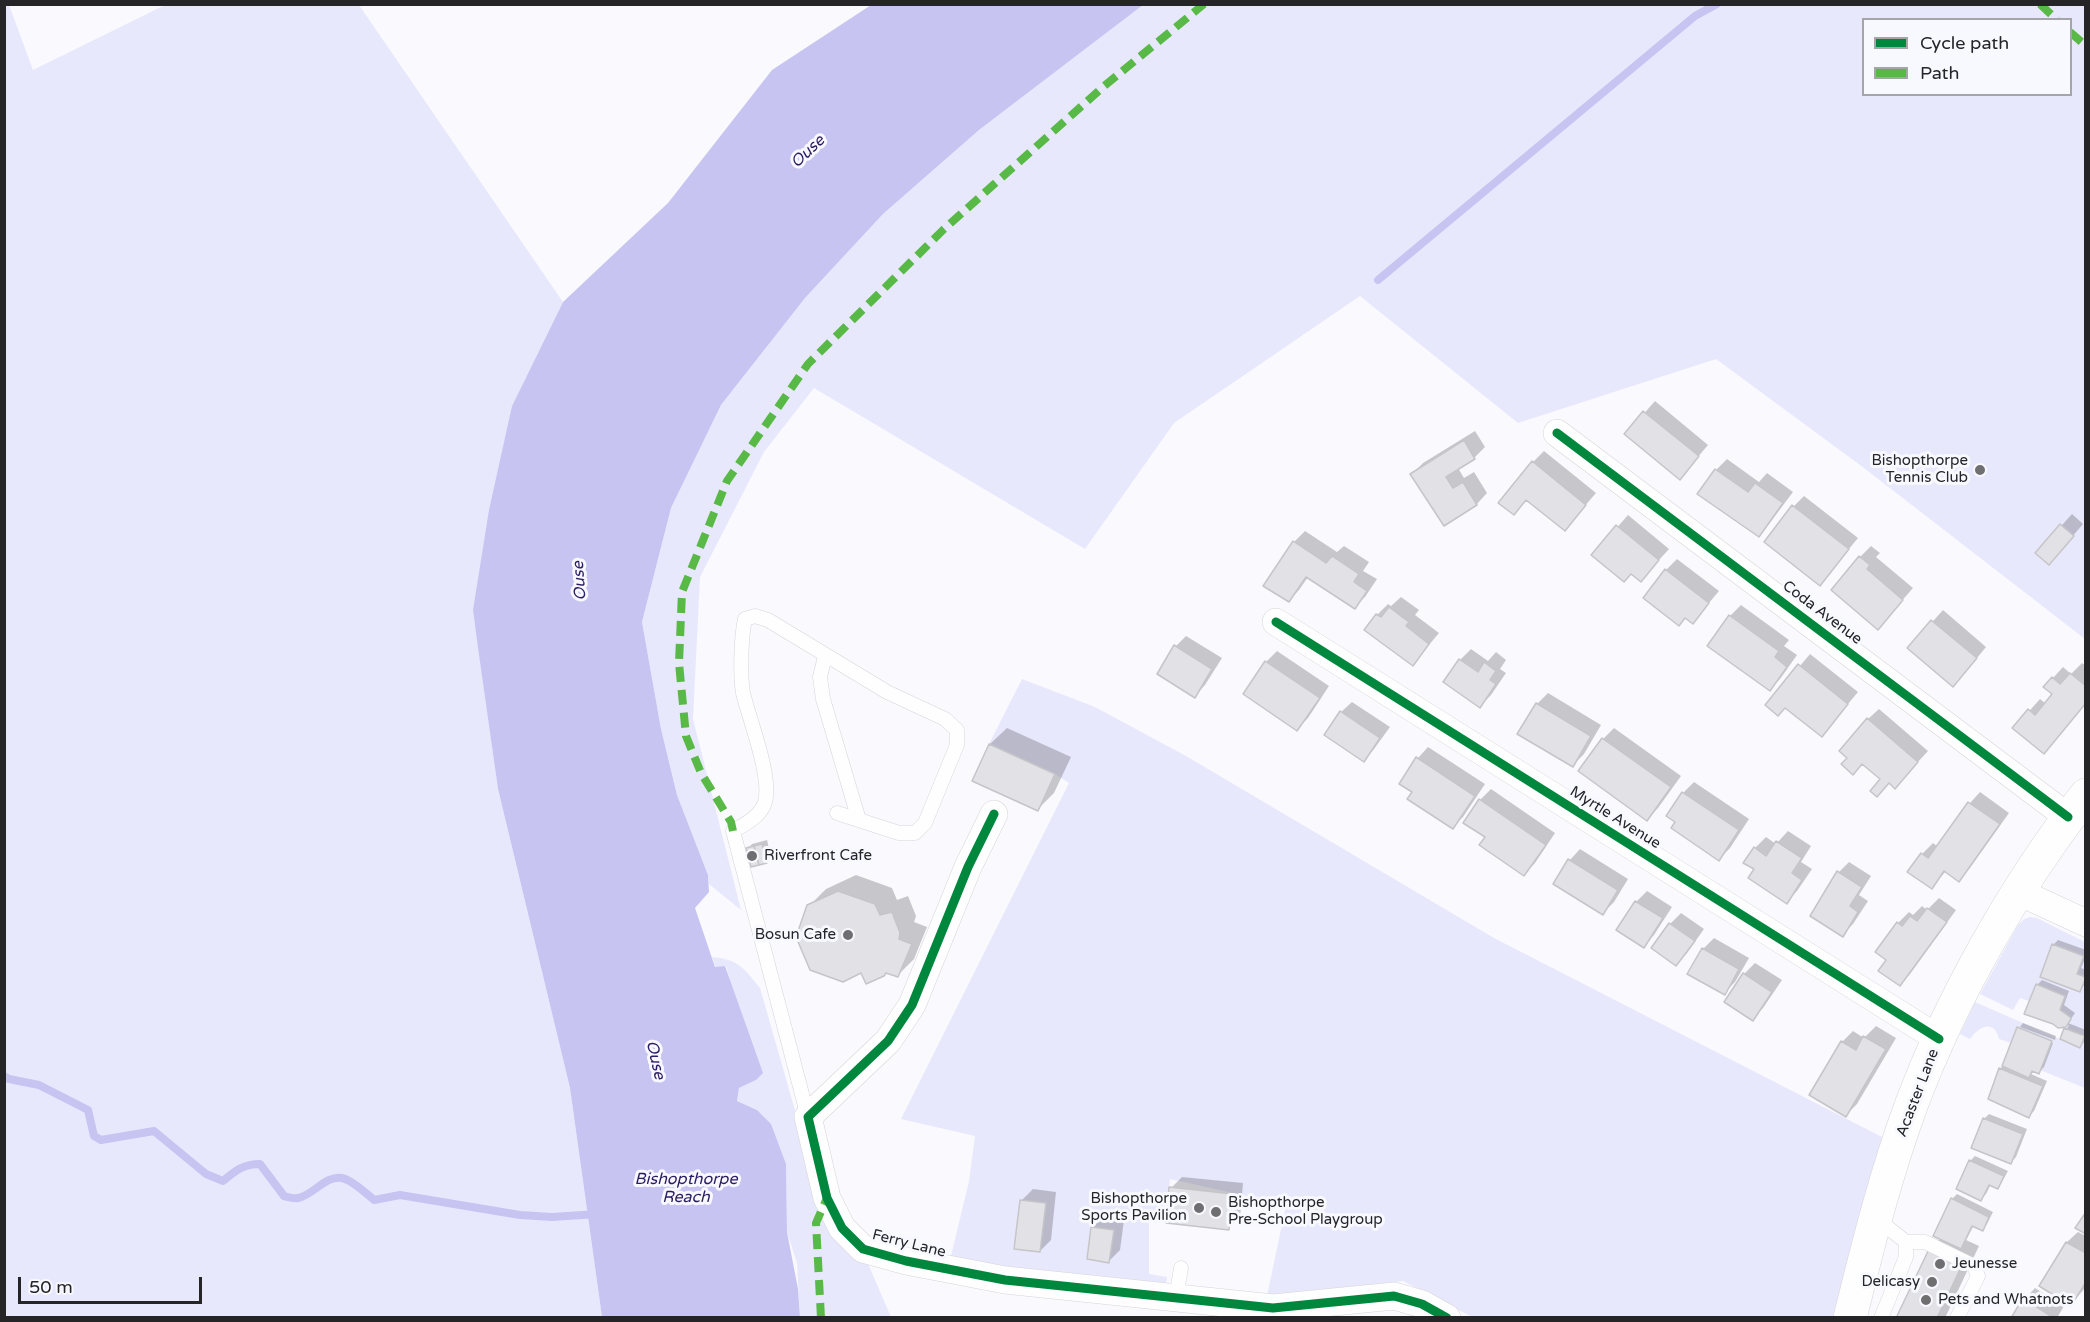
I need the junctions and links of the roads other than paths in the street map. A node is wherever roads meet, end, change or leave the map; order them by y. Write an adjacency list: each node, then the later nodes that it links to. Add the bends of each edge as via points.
1 (1557, 433): 4 (street, Coda Avenue)
2 (1276, 622): 10 (street, Myrtle Avenue)
3 (825, 656): 7 (lane, via 820,677 823,699); 7 (lane, via 887,692 945,719 957,730 957,745 925,823 915,832 899,833); 11 (lane, via 768,620 755,616 745,620 743,690 768,785 764,804 755,817 733,831)
4 (2077, 806): 8 (street, Acaster Lane)
5 (837, 813): 7 (lane)
6 (994, 814): 11 (street, via 912,1005 888,1041)
7 (859, 820)
8 (2019, 892): 9 (street); 10 (street, Acaster Lane, via 1988,941)
9 (2085, 923)
10 (1939, 1039): 12 (street, Acaster Lane, via 1912,1103)
11 (808, 1117): 15 (street, Ferry Lane, via 827,1198 842,1228 863,1250 1005,1280)
12 (1875, 1218): 13 (lane); 17 (street, Acaster Lane)
13 (1906, 1242): 18 (lane, via 1906,1257); 19 (lane, via 1925,1242 1974,1266 1978,1276)
14 (1181, 1268): 15 (lane)
15 (1176, 1298): 16 (street, Ferry Lane, via 1273,1308 1394,1296)
16 (1447, 1317)
17 (1850, 1317)
18 (1881, 1317)
19 (1957, 1317)

